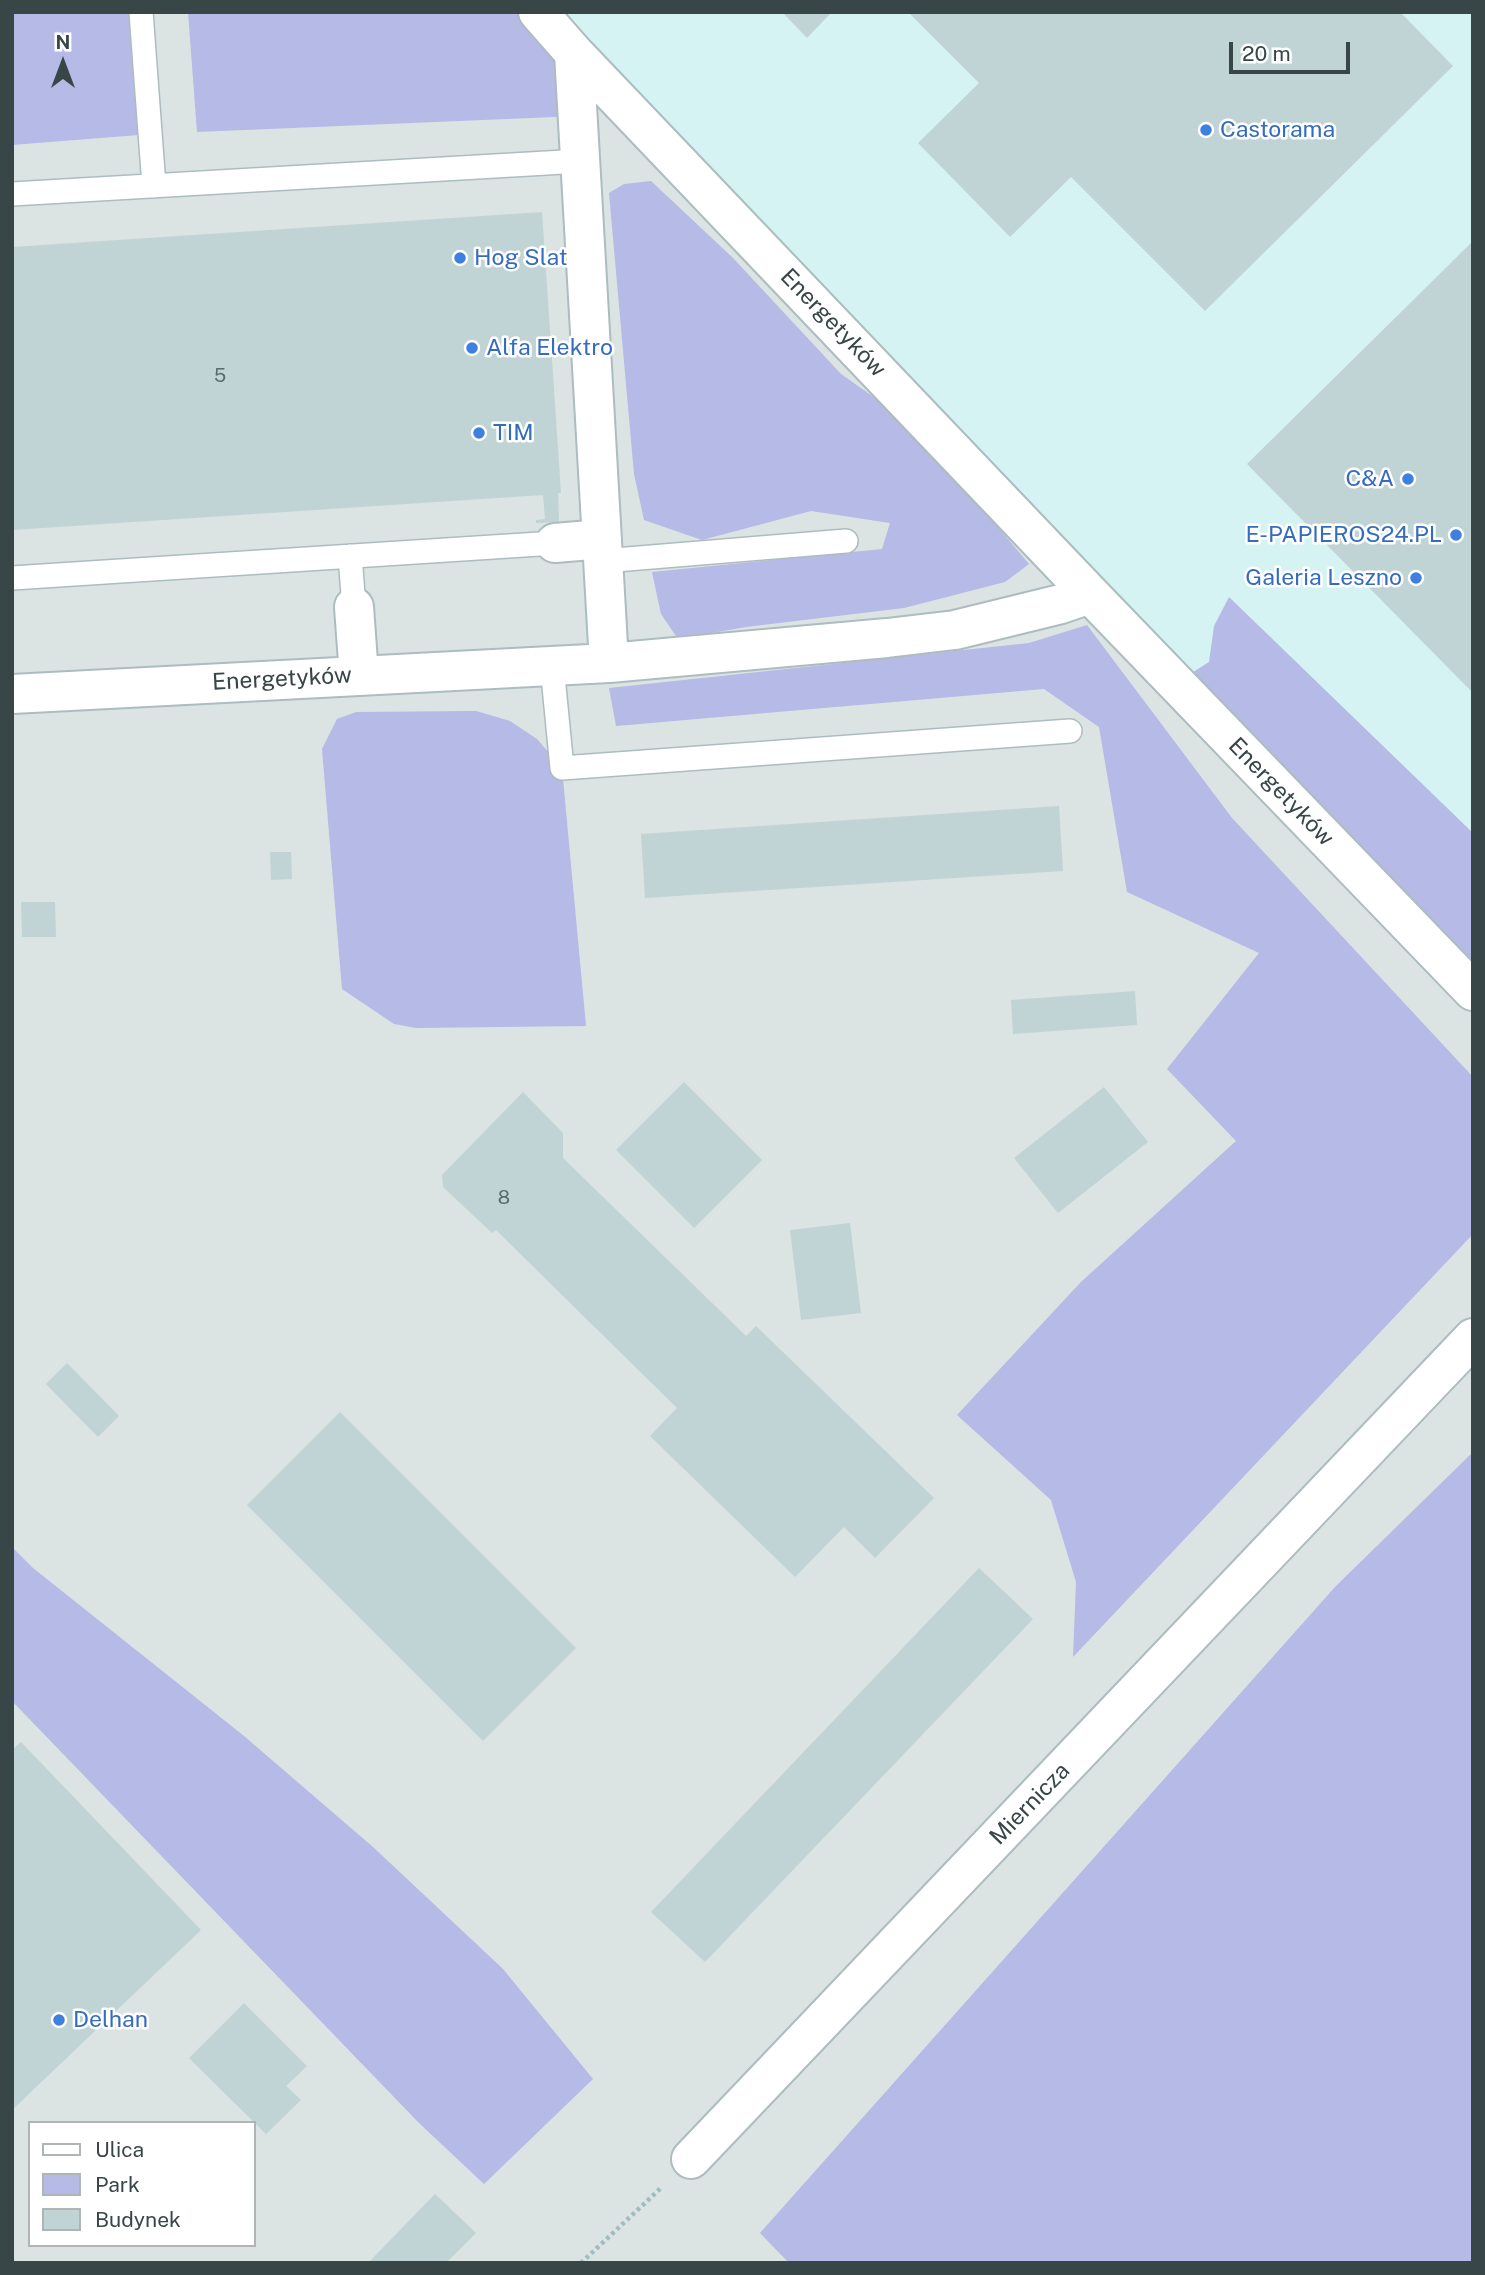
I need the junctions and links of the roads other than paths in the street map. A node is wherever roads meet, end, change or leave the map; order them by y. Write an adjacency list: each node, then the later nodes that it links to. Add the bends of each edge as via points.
1 (141, 12): 5 (lane)
2 (538, 12): 3 (street, Energetyków)
3 (574, 53): 4 (street); 12 (street, Energetyków)
4 (581, 161): 5 (lane); 9 (street)
5 (154, 186): 6 (lane)
6 (12, 194)
7 (846, 541): 9 (lane)
8 (555, 542): 9 (street); 10 (lane)
9 (603, 550): 14 (street)
10 (350, 556): 11 (lane); 13 (lane)
11 (12, 578)
12 (1090, 594): 14 (street, Energetyków, via 955,630); 19 (street, Energetyków)
13 (354, 607): 16 (street)
14 (609, 663): 15 (street, Energetyków)
15 (552, 666): 16 (street, Energetyków); 18 (lane, via 562,768)
16 (359, 676): 17 (street, Energetyków)
17 (12, 694)
18 (1070, 732)
19 (1473, 991)
20 (1473, 1338): 21 (street, Miernicza)
21 (691, 2159)

